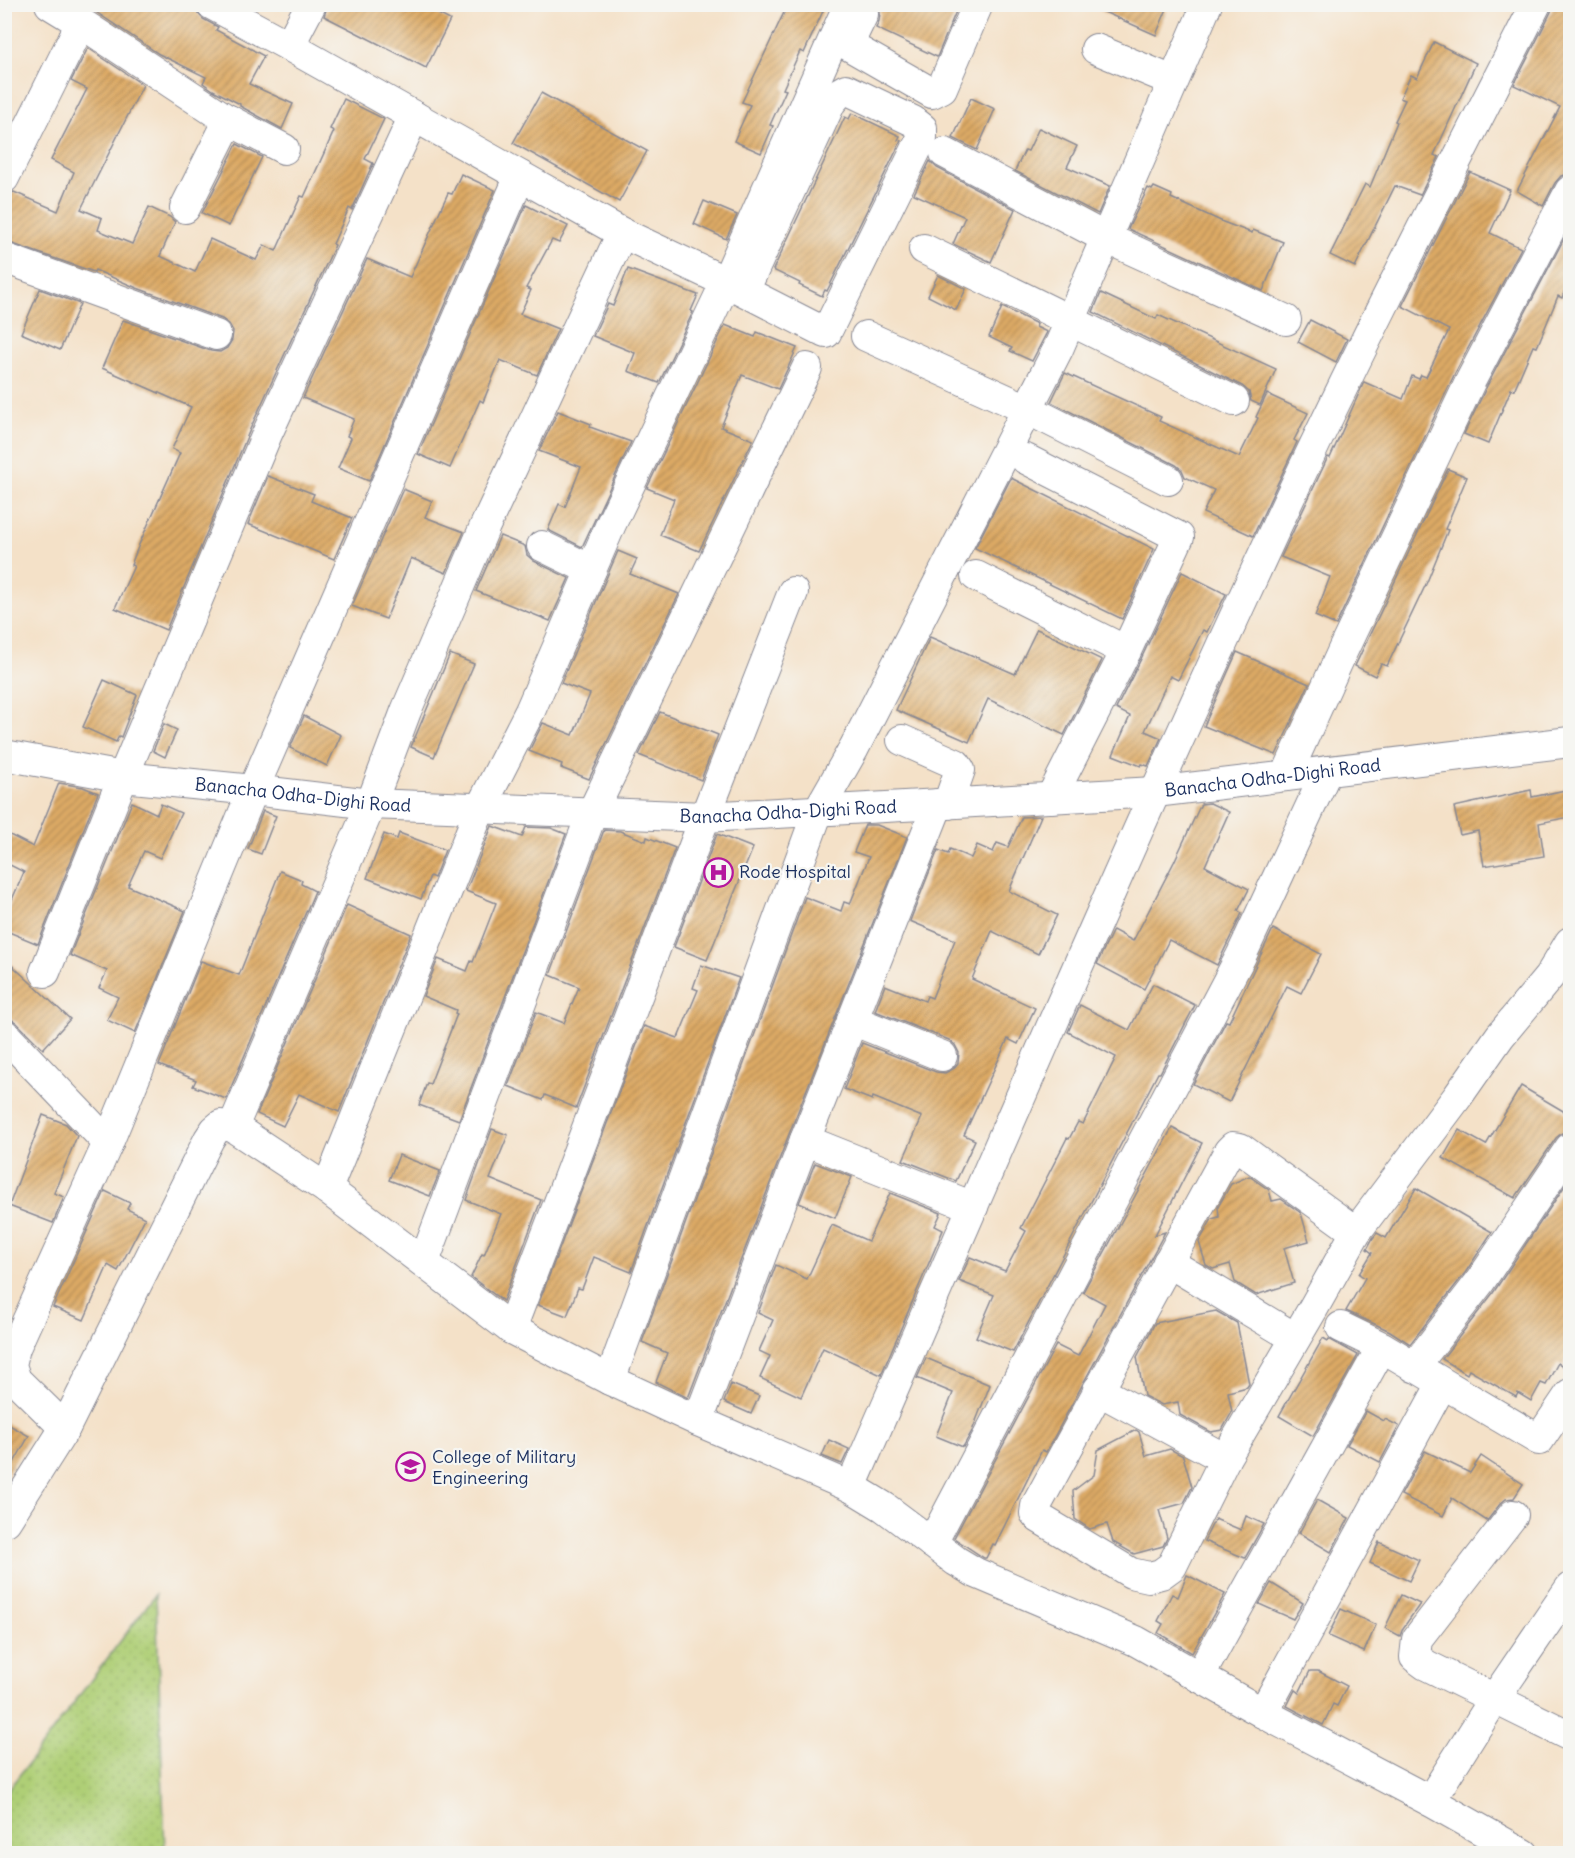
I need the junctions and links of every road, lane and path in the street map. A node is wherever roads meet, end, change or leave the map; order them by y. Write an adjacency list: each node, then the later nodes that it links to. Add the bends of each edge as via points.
1 (50, 4): 9 (street)
2 (211, 4): 10 (street)
3 (311, 4): 10 (street)
4 (849, 4): 25 (street)
5 (868, 4): 6 (street, via 848,45 932,93 942,88)
6 (978, 4)
7 (1207, 4): 12 (street)
8 (1536, 4): 47 (street, via 1297,483)
9 (81, 23): 14 (street); 18 (street)
10 (289, 46): 13 (street)
11 (1096, 50): 12 (street)
12 (1173, 81): 22 (street)
13 (414, 116): 17 (street); 45 (street, via 267,434)
14 (230, 120): 15 (street); 20 (street)
15 (284, 149)
16 (945, 153): 22 (street)
17 (520, 176): 21 (street); 46 (street)
18 (4, 178)
19 (1570, 191): 44 (street, via 1471,380)
20 (185, 208)
21 (622, 233): 25 (street); 49 (street, via 485,526)
22 (1106, 238): 26 (street); 27 (street)
23 (924, 249): 27 (street)
24 (4, 258): 28 (street)
25 (735, 287): 25 (street, via 839,93 846,88 922,128 922,138 826,333); 36 (street, via 616,513)
26 (1286, 320)
27 (1070, 321): 31 (street); 32 (street)
28 (216, 335)
29 (866, 336): 32 (street)
30 (807, 368): 53 (street)
31 (1234, 401)
32 (1027, 409): 34 (street); 52 (street)
33 (1026, 459): 39 (street, via 1179,537)
34 (1168, 480)
35 (542, 546): 36 (street)
36 (591, 570): 51 (street, via 530,711)
37 (976, 576): 39 (street)
38 (793, 592): 54 (street)
39 (1126, 651): 48 (street)
40 (902, 740): 50 (street, via 956,764 960,770)
41 (1570, 740): 43 (street, Banacha Odha-Dighi Road)
42 (4, 755): 45 (street, Banacha Odha-Dighi Road)
43 (1327, 771): 44 (street, Banacha Odha-Dighi Road); 84 (street, via 1241,956)
44 (1286, 776): 47 (street, Banacha Odha-Dighi Road)
45 (123, 777): 46 (street, Banacha Odha-Dighi Road); 56 (street)
46 (253, 790): 49 (street, Banacha Odha-Dighi Road); 62 (street)
47 (1155, 792): 48 (street, Banacha Odha-Dighi Road); 65 (street)
48 (1051, 798): 50 (street, Banacha Odha-Dighi Road)
49 (371, 804): 51 (street, Banacha Odha-Dighi Road); 60 (street)
50 (943, 804): 52 (street, Banacha Odha-Dighi Road); 57 (street)
51 (480, 808): 53 (street, Banacha Odha-Dighi Road); 64 (street)
52 (818, 811): 54 (street, Banacha Odha-Dighi Road); 74 (street)
53 (592, 813): 54 (street, Banacha Odha-Dighi Road); 67 (street)
54 (705, 817): 70 (street)
55 (1570, 942): 66 (street, via 1549,977 1500,1036)
56 (45, 972)
57 (852, 1020): 59 (street); 61 (street)
58 (5, 1036): 62 (street)
59 (942, 1056)
60 (234, 1127): 64 (street); 79 (street, via 221,1125 209,1139)
61 (805, 1140): 65 (street); 78 (street)
62 (108, 1143): 79 (street, via 15,1348 11,1365 16,1380)
63 (1570, 1148): 73 (street, via 1479,1283)
64 (327, 1189): 67 (street)
65 (973, 1207): 81 (street)
66 (1356, 1232): 68 (street, via 1240,1148 1233,1147); 71 (street)
67 (424, 1262): 70 (street)
68 (1168, 1262): 71 (street); 76 (street)
69 (1341, 1327): 72 (street)
70 (511, 1329): 74 (street)
71 (1295, 1338): 80 (street)
72 (1382, 1347): 73 (street); 86 (street)
73 (1414, 1367): 75 (street)
74 (610, 1380): 78 (street)
75 (1442, 1384): 77 (street, via 1539,1440); 88 (street)
76 (1098, 1390): 80 (street); 80 (street, via 1035,1513 1131,1574 1149,1577 1172,1566)
77 (1570, 1395)
78 (698, 1421): 81 (street)
79 (65, 1428): 83 (street)
80 (1225, 1459)
81 (851, 1487): 84 (street)
82 (1513, 1515): 87 (street, via 1417,1639 1415,1657)
83 (5, 1521)
84 (932, 1543): 86 (street, via 976,1573 1136,1641)
85 (1570, 1588): 87 (street)
86 (1199, 1677): 88 (street)
87 (1495, 1698): 89 (street); 90 (street)
88 (1263, 1713): 90 (street)
89 (1570, 1736)
90 (1430, 1801): 91 (street)
91 (1524, 1854)

